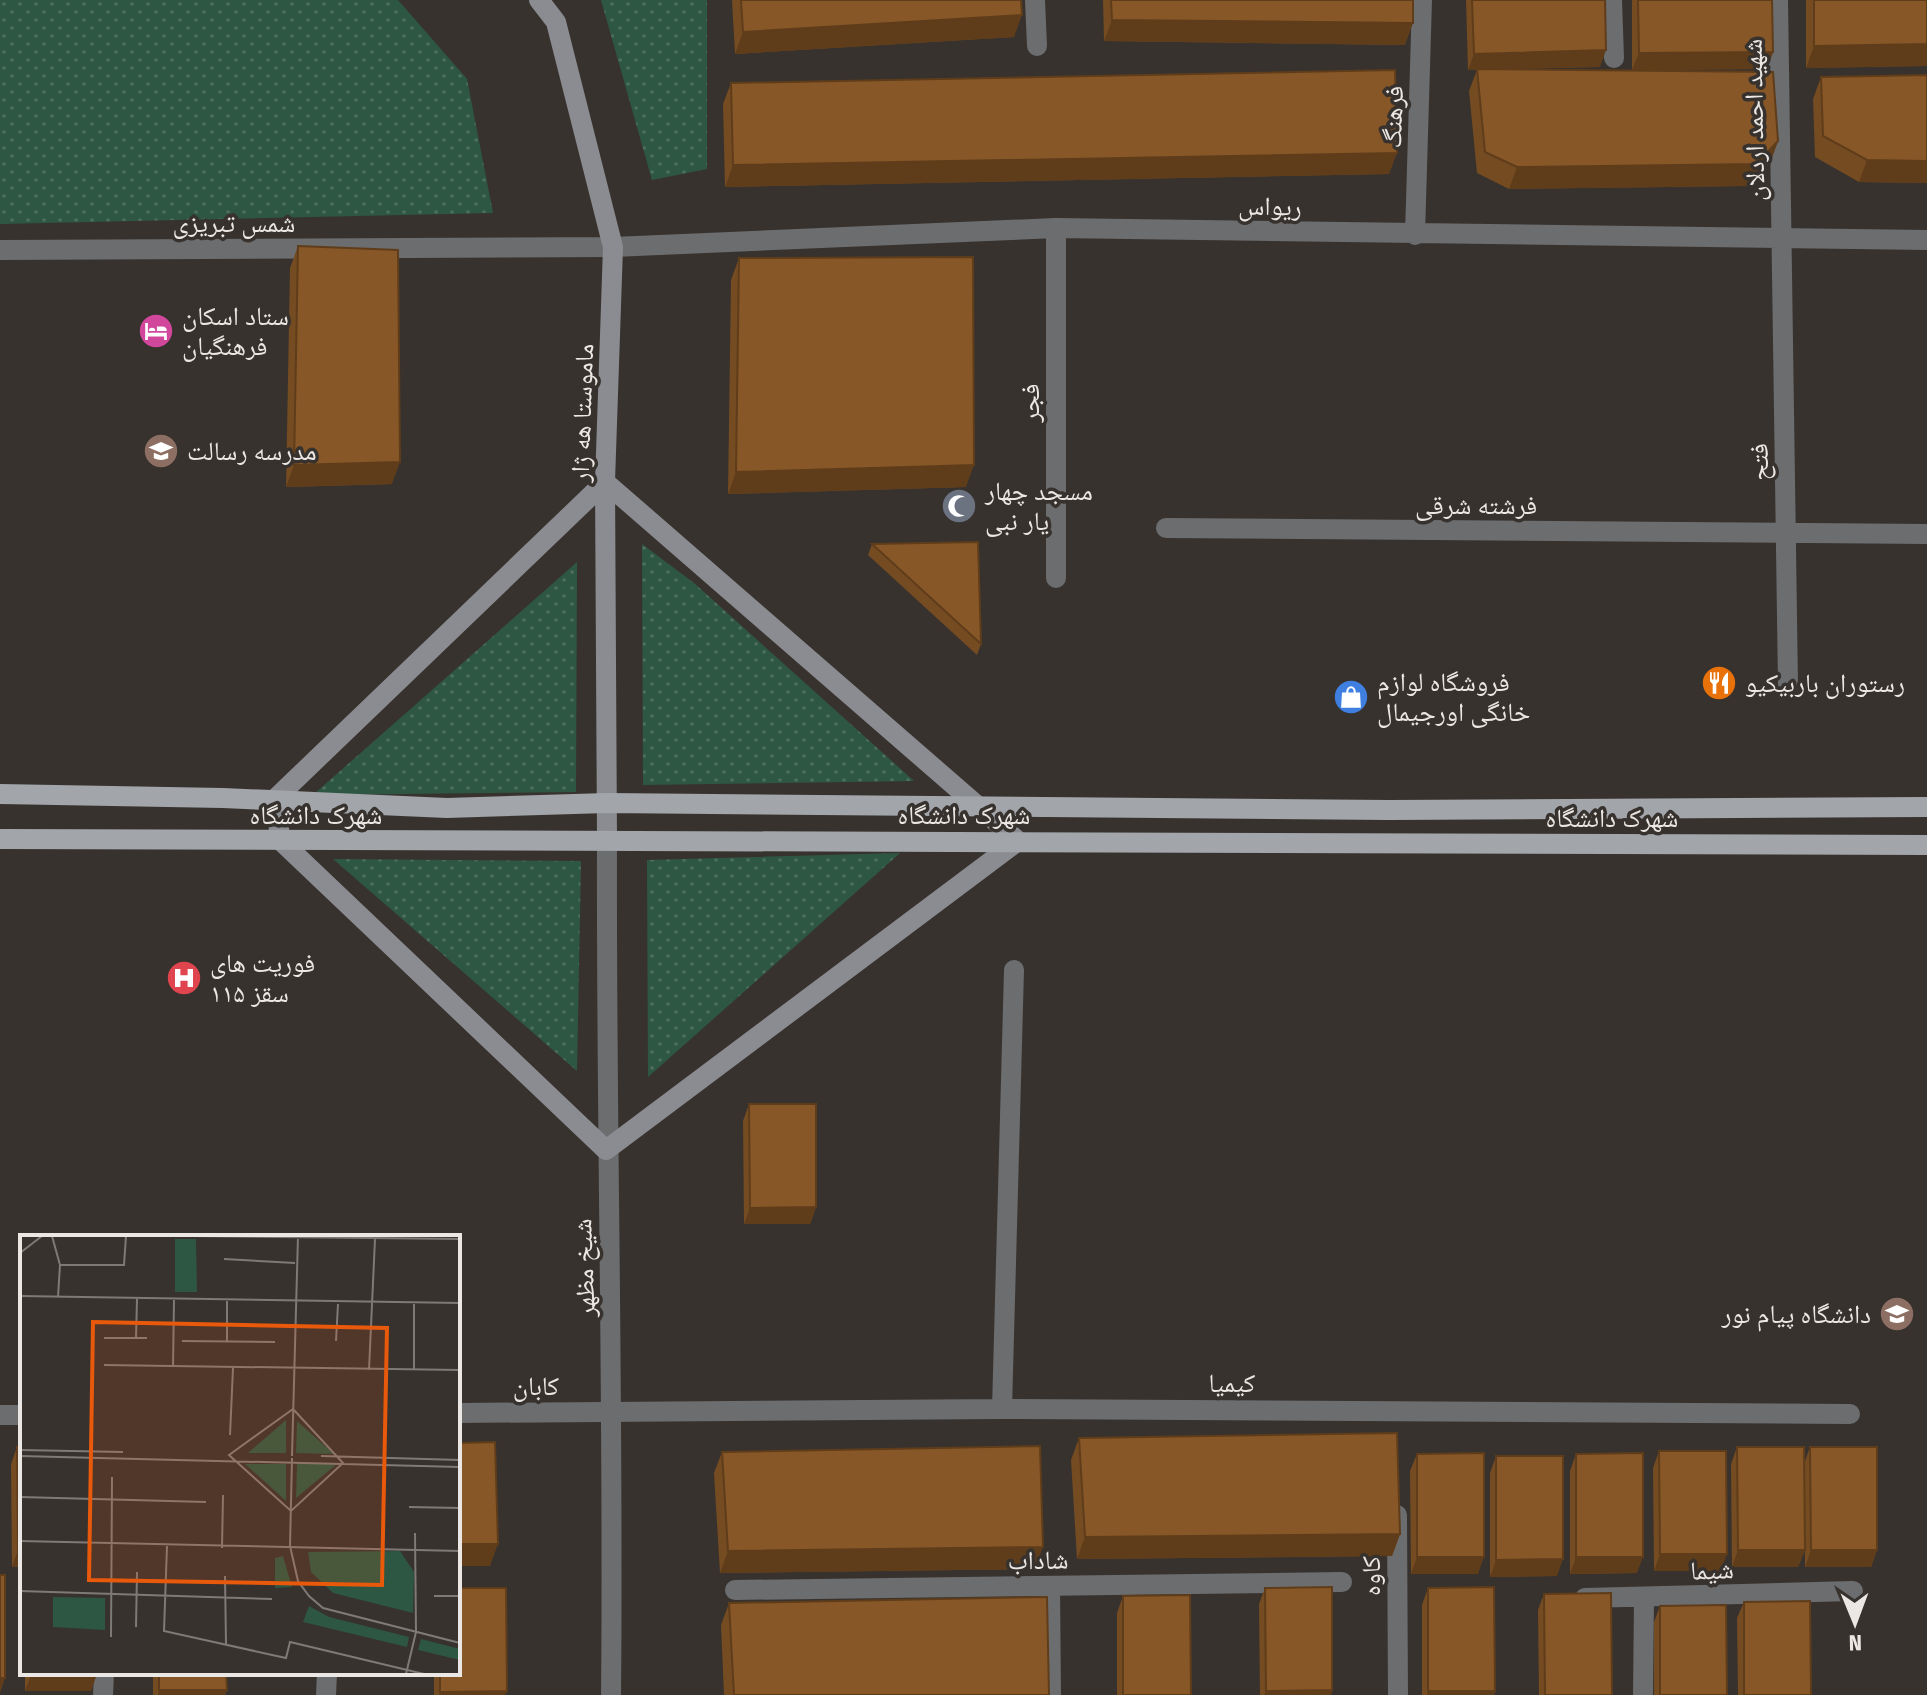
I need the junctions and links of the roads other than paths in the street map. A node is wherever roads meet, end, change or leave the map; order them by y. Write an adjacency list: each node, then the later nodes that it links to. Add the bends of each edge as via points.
1 (539, 0): 12 (main road, ماموستا هه ژار, via 556,22)
2 (1035, 0): 6 (street)
3 (1422, 0): 9 (street, فرهنگ)
4 (1612, 0): 7 (street)
5 (1778, 0): 10 (street, شهید احمد اردلان)
6 (1037, 46)
7 (1614, 58)
8 (1056, 228): 9 (street, ریواس); 12 (street, ریواس); 18 (street, فجر)
9 (1415, 235): 10 (street, ریواس)
10 (1782, 239): 11 (street, ریواس); 16 (street, فتح)
11 (1927, 240)
12 (613, 247): 13 (street, شمس تبریزی); 14 (main road, ماموستا هه ژار)
13 (0, 250)
14 (605, 482): 21 (main road); 22 (main road, ماموستا هه ژار); 23 (main road)
15 (1166, 528): 16 (street, فرشته شرقی)
16 (1786, 533): 17 (street, فرشته شرقی); 19 (street, فتح)
17 (1927, 534)
18 (1056, 578)
19 (1788, 685)
20 (0, 794): 21 (main road)
21 (274, 800): 22 (main road, via 447,808); 27 (main road)
22 (607, 803): 23 (main road); 26 (main road, ماموستا هه ژار)
23 (977, 805): 24 (main road, via 1375,810); 28 (main road)
24 (1927, 807)
25 (0, 839): 27 (main road, شهرک دانشگاه)
26 (607, 840): 27 (main road, شهرک دانشگاه); 28 (main road, شهرک دانشگاه); 31 (street, شیخ مظهر)
27 (281, 841): 31 (main road)
28 (1018, 841): 29 (main road, شهرک دانشگاه); 31 (main road)
29 (1927, 845)
30 (1014, 970): 32 (street)
31 (606, 1150): 33 (street, شیخ مظهر)
32 (1002, 1409): 33 (street, کیمیا); 35 (street, کیمیا, via 1397,1417)
33 (614, 1412): 34 (street, کابان); 47 (street, شیخ مظهر)
34 (460, 1413)
35 (1850, 1414)
36 (1397, 1489): 49 (street, کاوه)
37 (1342, 1582): 38 (street, شاداب)
38 (1050, 1586): 39 (street, شاداب); 48 (street)
39 (735, 1590)
40 (1853, 1591): 42 (street, شیما)
41 (1572, 1598): 42 (street, شیما)
42 (1644, 1598): 50 (street)
43 (104, 1675): 45 (street)
44 (327, 1675): 46 (street)
45 (103, 1695)
46 (326, 1695)
47 (611, 1695)
48 (1051, 1695)
49 (1398, 1695)
50 (1643, 1695)

